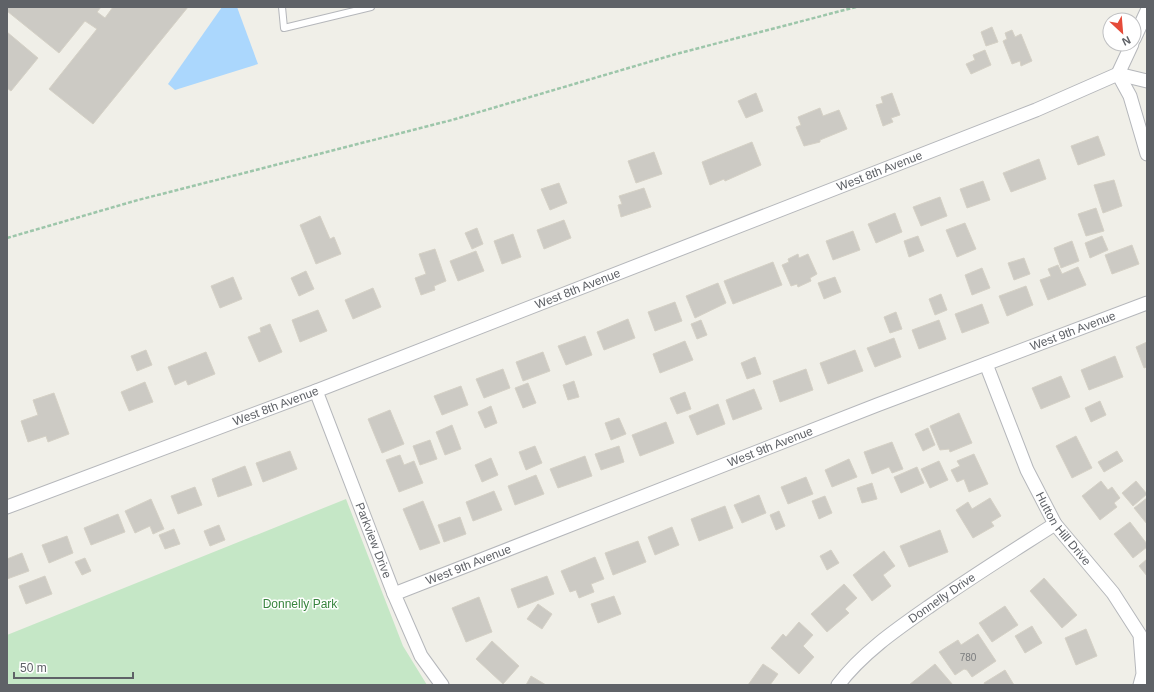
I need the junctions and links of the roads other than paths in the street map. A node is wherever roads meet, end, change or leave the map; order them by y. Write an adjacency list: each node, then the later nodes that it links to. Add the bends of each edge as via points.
1 (282, 7): 2 (lane, via 284,28)
2 (371, 7)
3 (1147, 11): 4 (street)
4 (1142, 22)
5 (1128, 52): 6 (street)
6 (1118, 74): 7 (street); 8 (street, via 1130,96); 11 (street, West 8th Avenue, via 1021,115)
7 (1147, 81)
8 (1147, 154)
9 (1147, 303): 10 (street, West 9th Avenue)
10 (986, 364): 13 (street, Hutton Hill Drive, via 1027,470); 14 (street, West 9th Avenue)
11 (316, 391): 12 (street, West 8th Avenue); 14 (street, Parkview Drive)
12 (7, 507)
13 (1055, 524): 16 (street, Donnelly Drive, via 964,582 893,632 847,673); 17 (street, Hutton Hill Drive, via 1113,593 1140,635 1143,674)
14 (394, 594): 15 (street, Parkview Drive, via 421,656)
15 (442, 685)
16 (838, 685)
17 (1140, 685)

